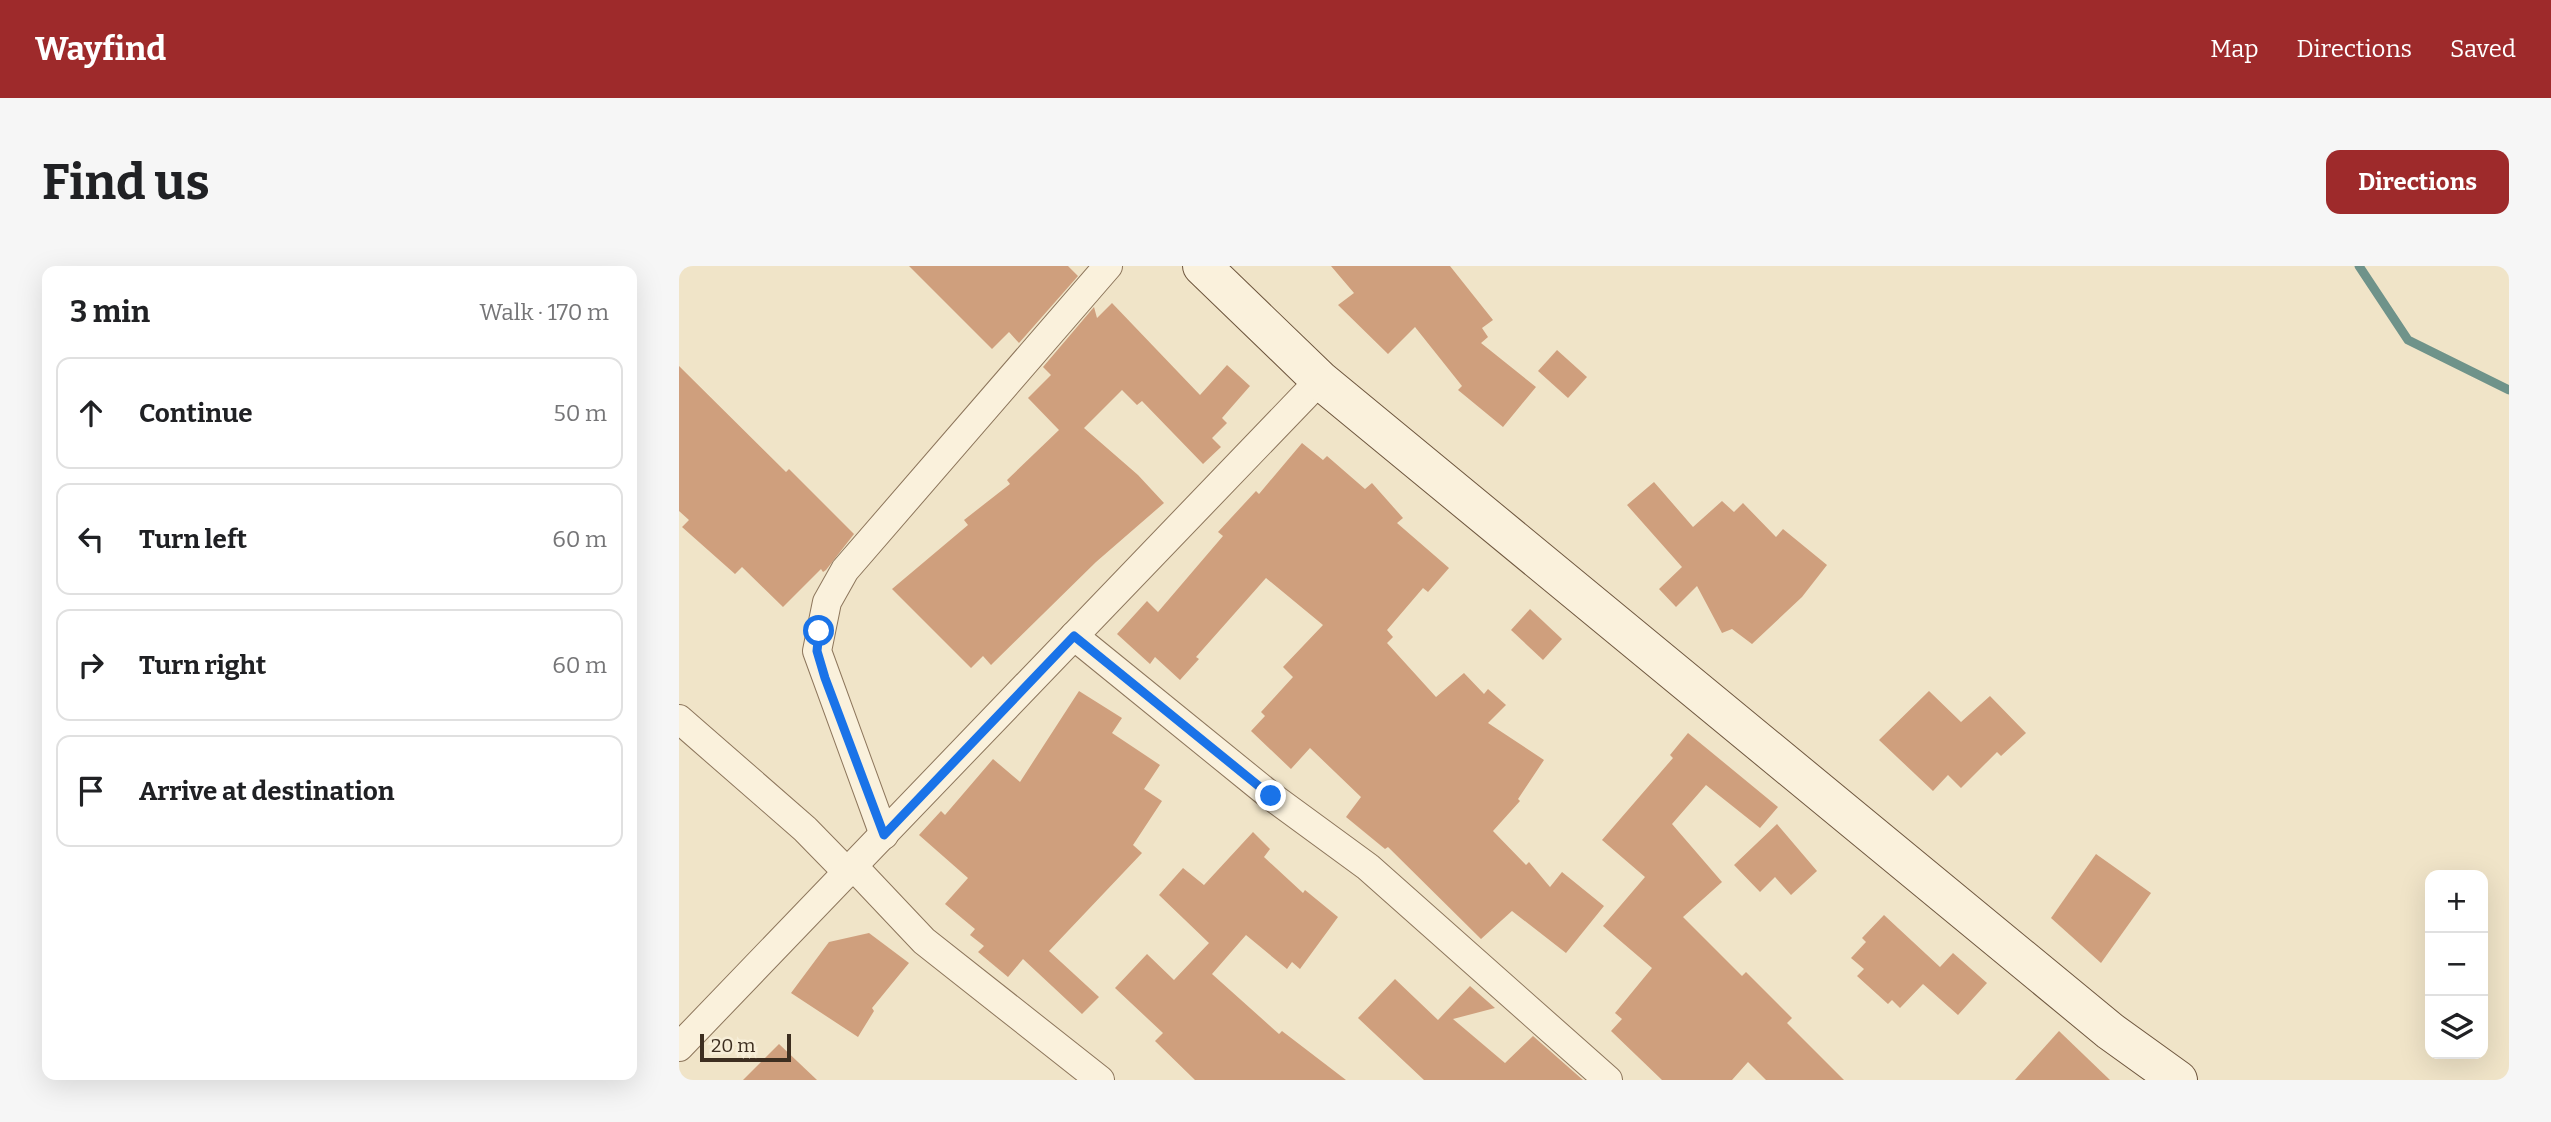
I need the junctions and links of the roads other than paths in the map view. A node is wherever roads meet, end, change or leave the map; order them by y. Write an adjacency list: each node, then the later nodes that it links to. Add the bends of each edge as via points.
1 (1108, 266): 6 (street, via 845,570 828,602 817,651)
2 (1202, 266): 3 (street)
3 (1320, 380): 4 (street); 11 (street, via 2110,1031)
4 (1074, 636): 6 (street); 10 (street, via 1271,796 1368,867)
5 (679, 719): 7 (street)
6 (884, 835): 7 (street)
7 (851, 870): 8 (street); 9 (street, via 924,941)
8 (679, 1047)
9 (1100, 1080)
10 (1608, 1080)
11 (2178, 1080)

